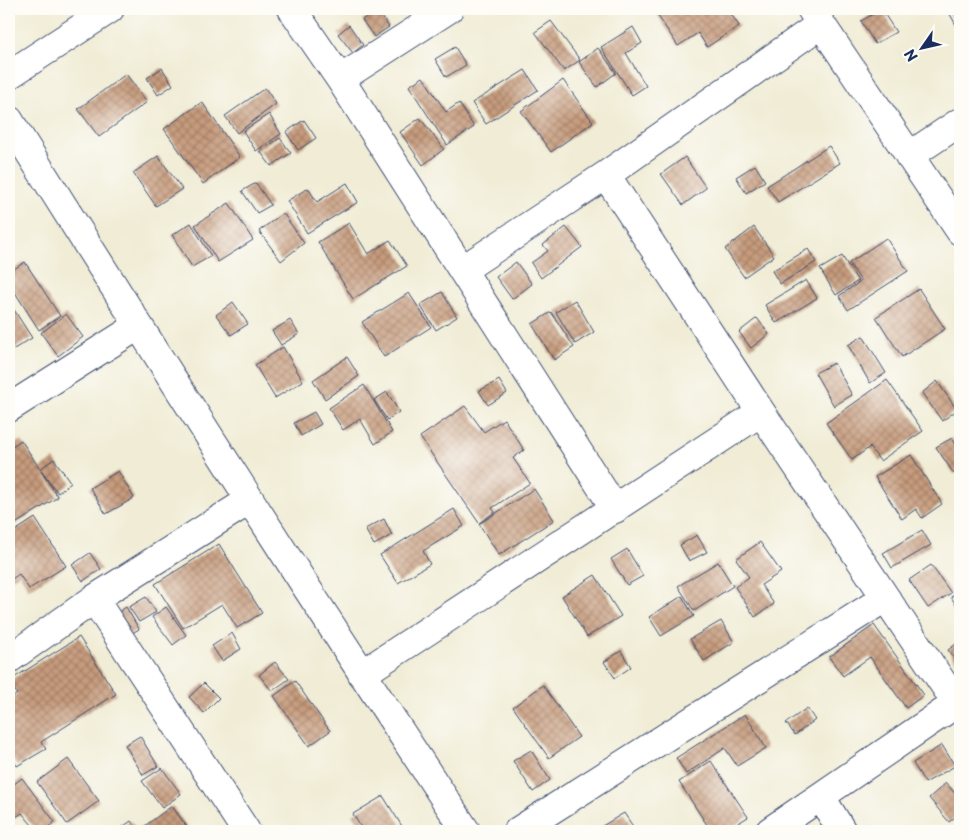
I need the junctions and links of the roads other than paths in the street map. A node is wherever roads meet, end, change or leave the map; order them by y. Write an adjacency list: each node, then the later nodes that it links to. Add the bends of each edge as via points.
1 (110, 9): 5 (street)
2 (292, 9): 6 (street)
3 (450, 9): 6 (street)
4 (816, 16): 9 (street); 10 (street)
5 (9, 75)
6 (340, 79): 12 (street)
7 (9, 120): 13 (street)
8 (960, 122): 9 (street)
9 (909, 156): 11 (street)
10 (606, 175): 12 (street); 15 (street)
11 (960, 231)
12 (462, 270): 17 (street)
13 (138, 326): 14 (street); 16 (street)
14 (9, 408)
15 (761, 412): 17 (street); 18 (street)
16 (250, 500): 19 (street); 21 (street)
17 (615, 509): 21 (street)
18 (885, 598): 22 (street); 26 (street)
19 (94, 599): 20 (street); 24 (street)
20 (9, 659)
21 (362, 674): 25 (street)
22 (959, 703): 23 (street)
23 (821, 797): 27 (street); 28 (street)
24 (246, 831)
25 (466, 831)
26 (518, 831)
27 (770, 831)
28 (842, 831)

